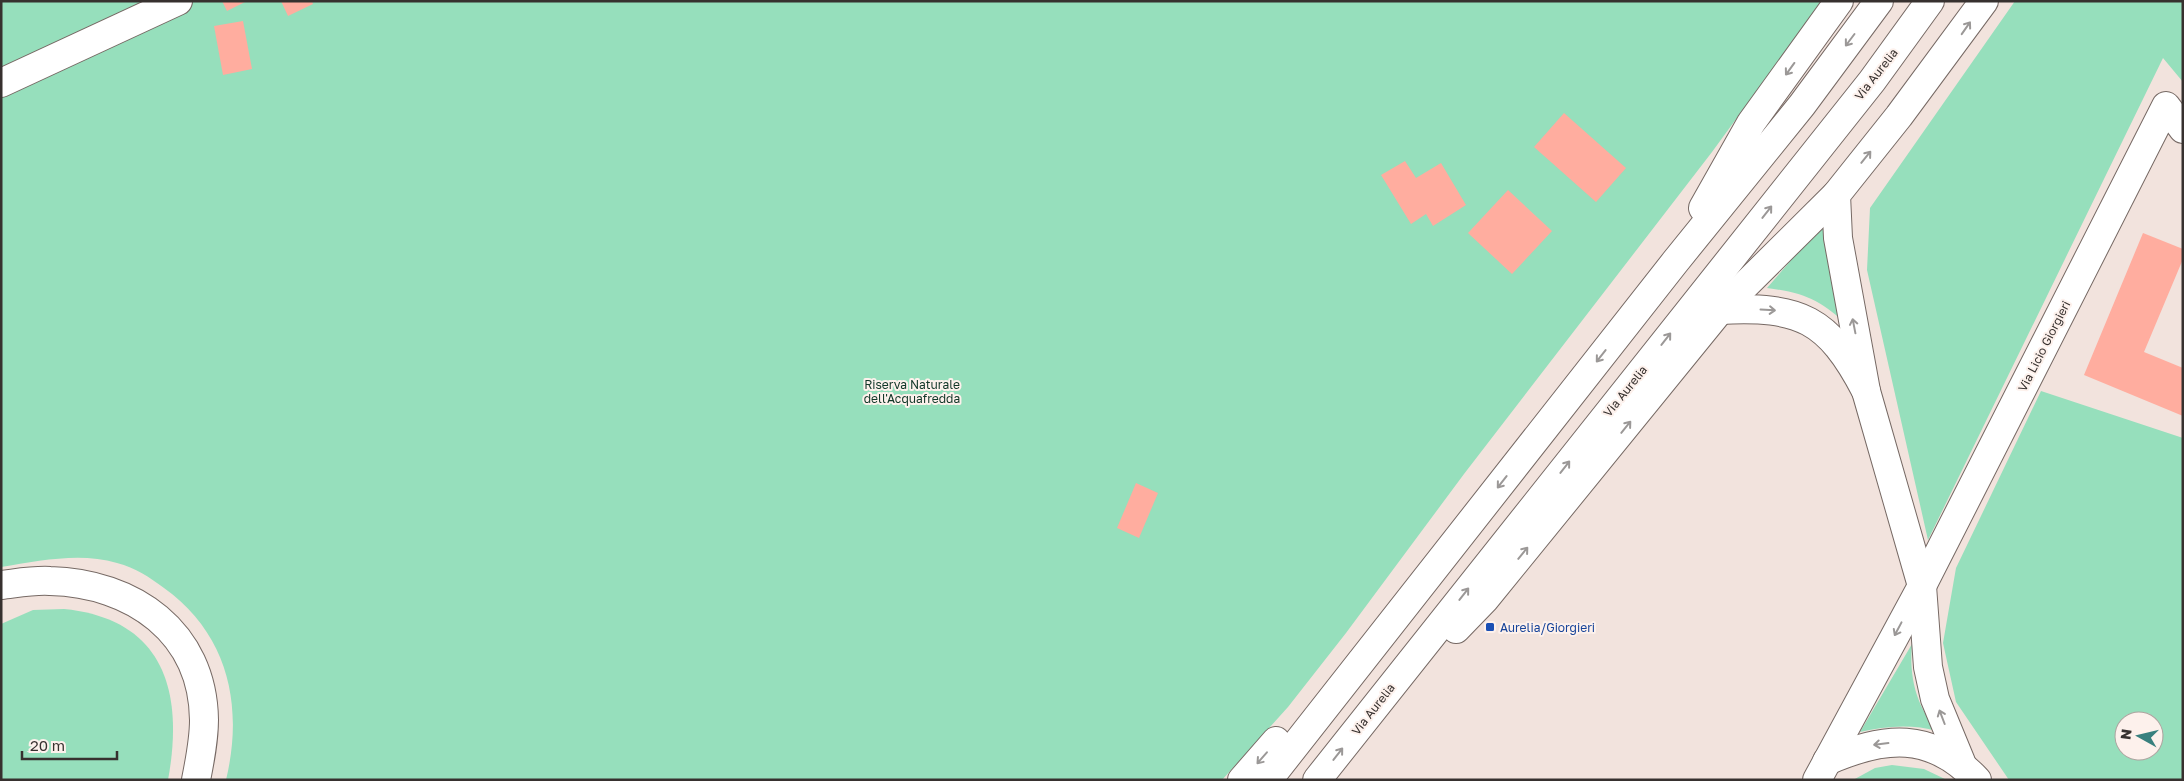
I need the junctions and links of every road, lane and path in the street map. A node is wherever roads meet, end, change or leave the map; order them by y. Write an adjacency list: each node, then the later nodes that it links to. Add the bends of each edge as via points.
1 (178, 1): 6 (main road)
2 (1839, 1): 9 (main road, one-way to 9, via 1752,123)
3 (1879, 1): 9 (main road, one-way to 9, via 1802,104)
4 (1930, 1): 17 (main road, Via Aurelia, one-way to 4, via 1872,81)
5 (1984, 1): 8 (main road, one-way to 5)
6 (1, 83)
7 (2183, 129): 15 (main road, Via Licio Giorgieri, via 2166,106)
8 (1836, 195): 10 (main road); 11 (main road, Via Licio Giorgieri, one-way to 8, via 1838,238)
9 (1674, 262): 12 (main road, one-way to 12)
10 (1720, 310): 11 (main road, one-way to 11, via 1776,310 1807,320 1845,354); 17 (main road, one-way to 10, via 1486,599)
11 (1866, 390): 15 (main road, Via Licio Giorgieri)
12 (1435, 566): 21 (main road, one-way to 21); 22 (main road)
13 (1, 585): 14 (main road, via 35,581)
14 (80, 585): 16 (main road, via 34,589); 20 (main road, via 139,604 167,626 188,654 200,687 204,718)
15 (1922, 586): 18 (main road, Via Licio Giorgieri, one-way to 18); 19 (main road, Via Licio Giorgieri, one-way to 15, via 1932,687)
16 (1, 601)
17 (1358, 728): 23 (main road, Via Aurelia, one-way to 17)
18 (1822, 770): 19 (main road, Via Licio Giorgieri, one-way to 18, via 1939,751 1925,746 1888,743 1861,747)
19 (1969, 771)
20 (196, 780)
21 (1242, 780)
22 (1268, 780)
23 (1318, 780)

